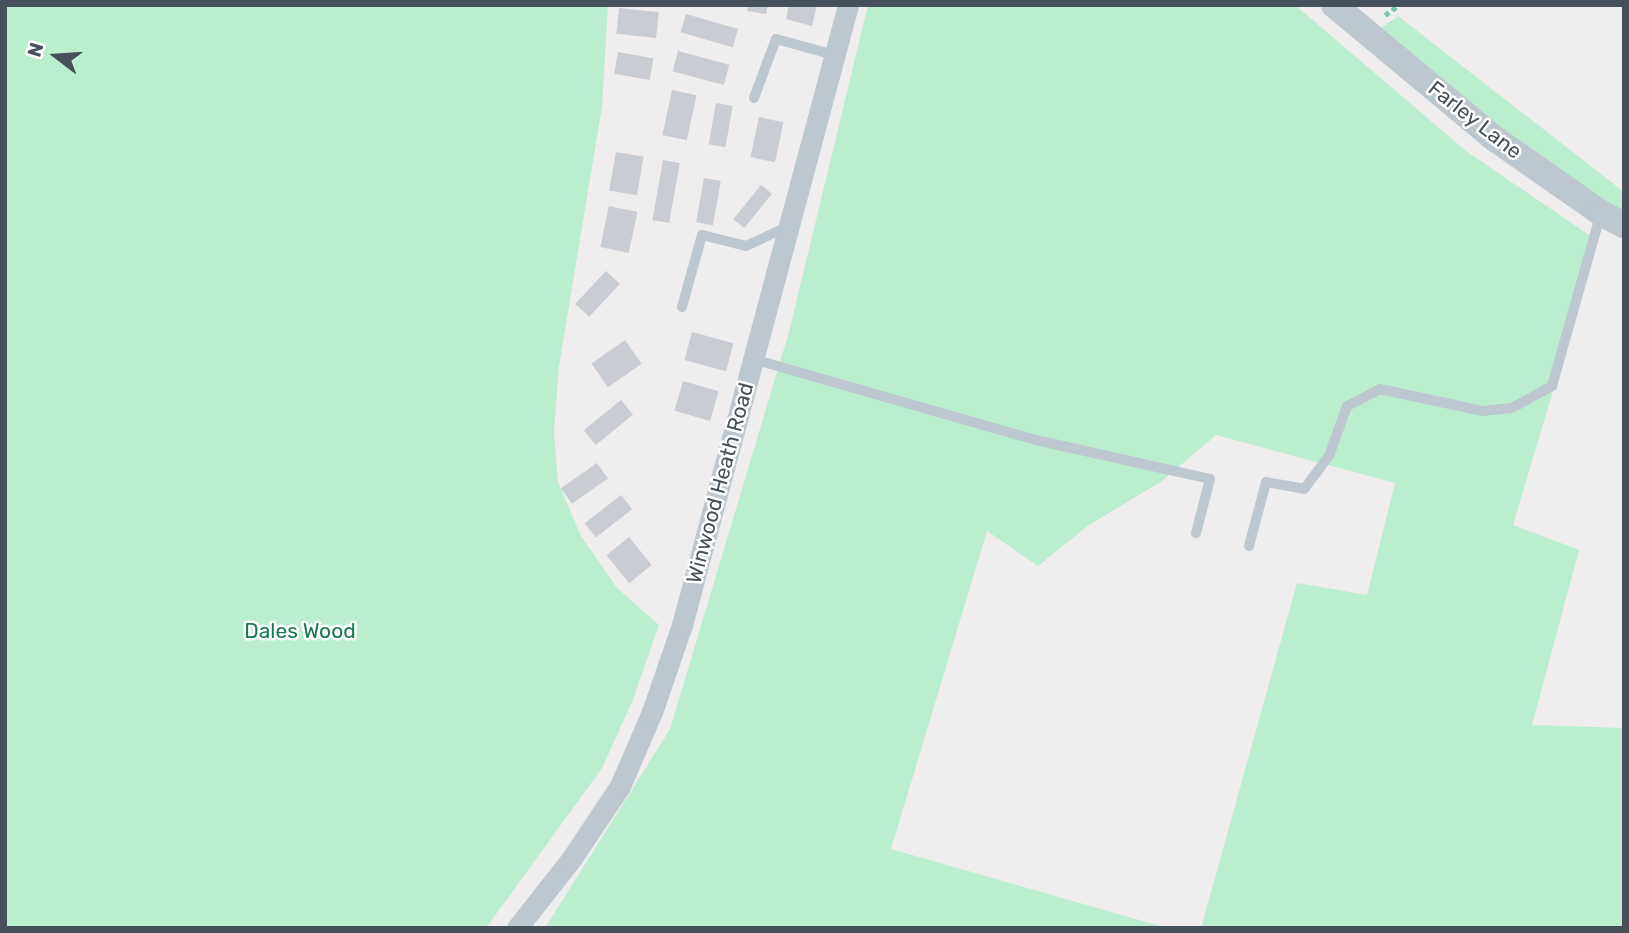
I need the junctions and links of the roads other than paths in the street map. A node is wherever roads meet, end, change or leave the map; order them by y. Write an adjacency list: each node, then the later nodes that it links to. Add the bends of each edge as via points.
1 (848, 5): 3 (street, Winwood Heath Road)
2 (1334, 5): 5 (street, Farley Lane, via 1491,136)
3 (834, 55): 4 (lane, via 774,40); 6 (street, Winwood Heath Road)
4 (754, 99)
5 (1612, 219): 10 (lane, via 1552,386 1512,408 1483,411 1380,388 1347,406 1329,456 1304,489 1266,482)
6 (788, 227): 7 (lane, via 746,246 702,236); 8 (street, Winwood Heath Road)
7 (682, 307)
8 (752, 359): 9 (lane, via 1036,440 1210,479); 11 (street, Winwood Heath Road, via 682,625 652,712 620,786)
9 (1196, 533)
10 (1249, 546)
11 (517, 928)

